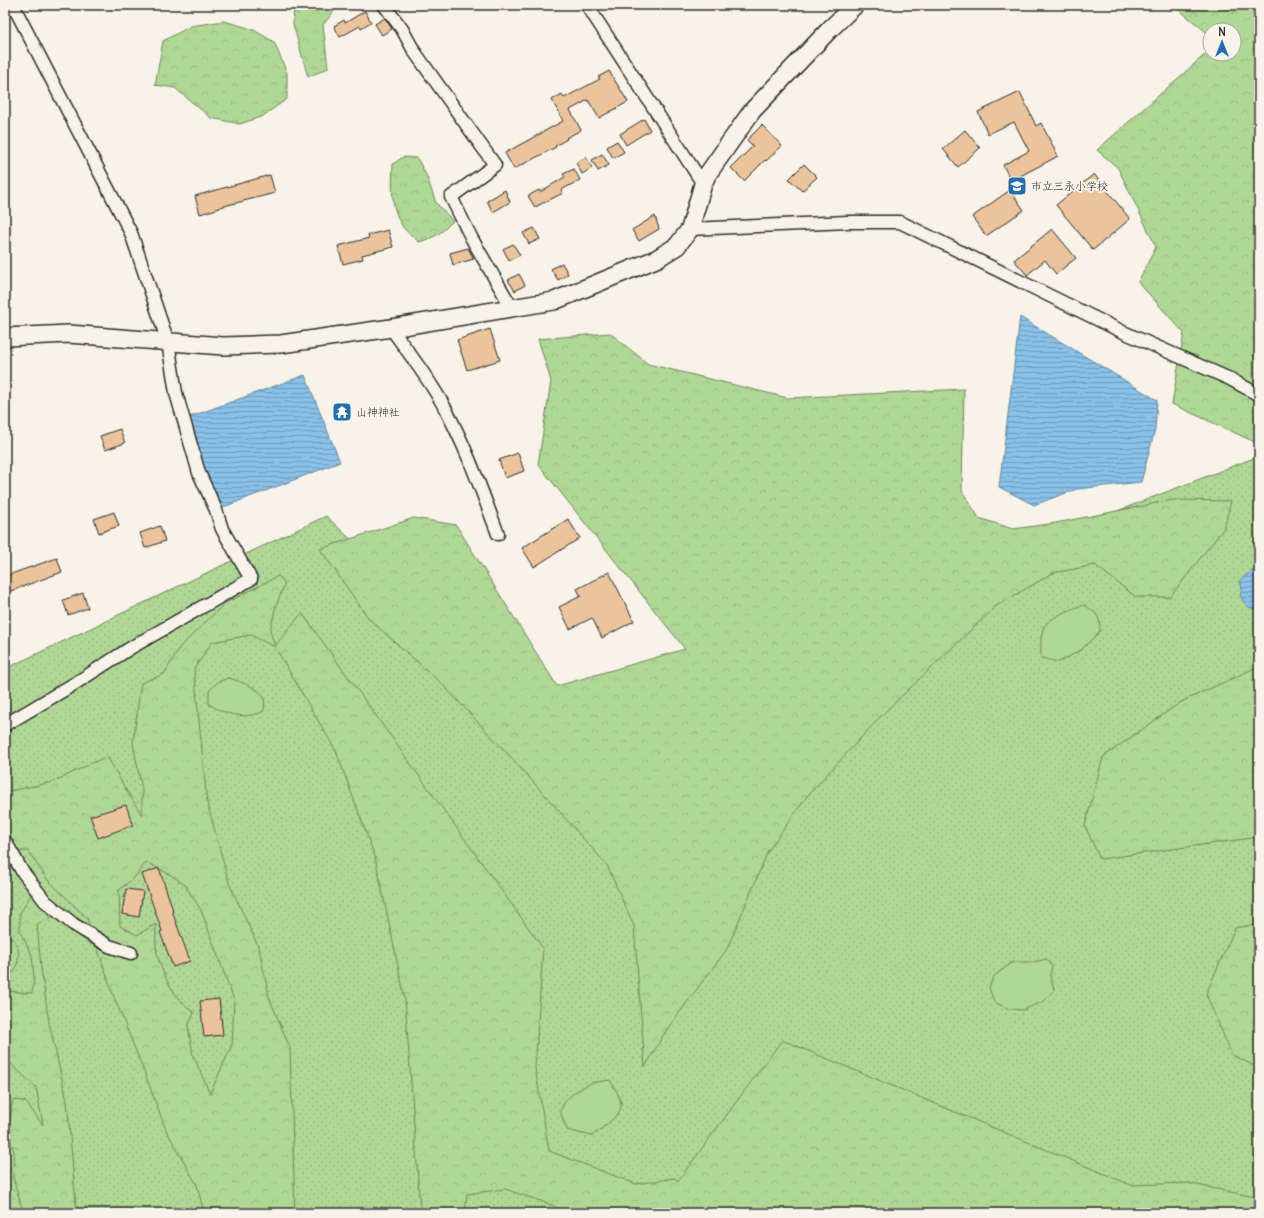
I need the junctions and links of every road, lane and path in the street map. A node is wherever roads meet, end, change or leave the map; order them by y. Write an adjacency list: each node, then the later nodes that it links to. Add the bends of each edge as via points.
1 (14, 5): 10 (street, via 131,233)
2 (384, 5): 7 (street, via 495,165 450,197)
3 (588, 5): 5 (street)
4 (855, 5): 5 (street, via 752,111)
5 (703, 184): 6 (street)
6 (690, 229): 7 (street, via 677,246 656,259 554,301); 11 (street, via 900,222 1121,331 1230,379)
7 (512, 308): 8 (street)
8 (392, 328): 10 (street, via 281,344 223,346); 12 (street, via 446,409 464,447)
9 (5, 337): 10 (street, via 70,334)
10 (168, 342): 13 (street, via 176,393 199,473 222,529 251,579 132,647)
11 (1259, 395)
12 (498, 534)
13 (5, 725)
14 (5, 841): 15 (street, via 22,871 45,901 73,924 109,946)
15 (131, 953)

